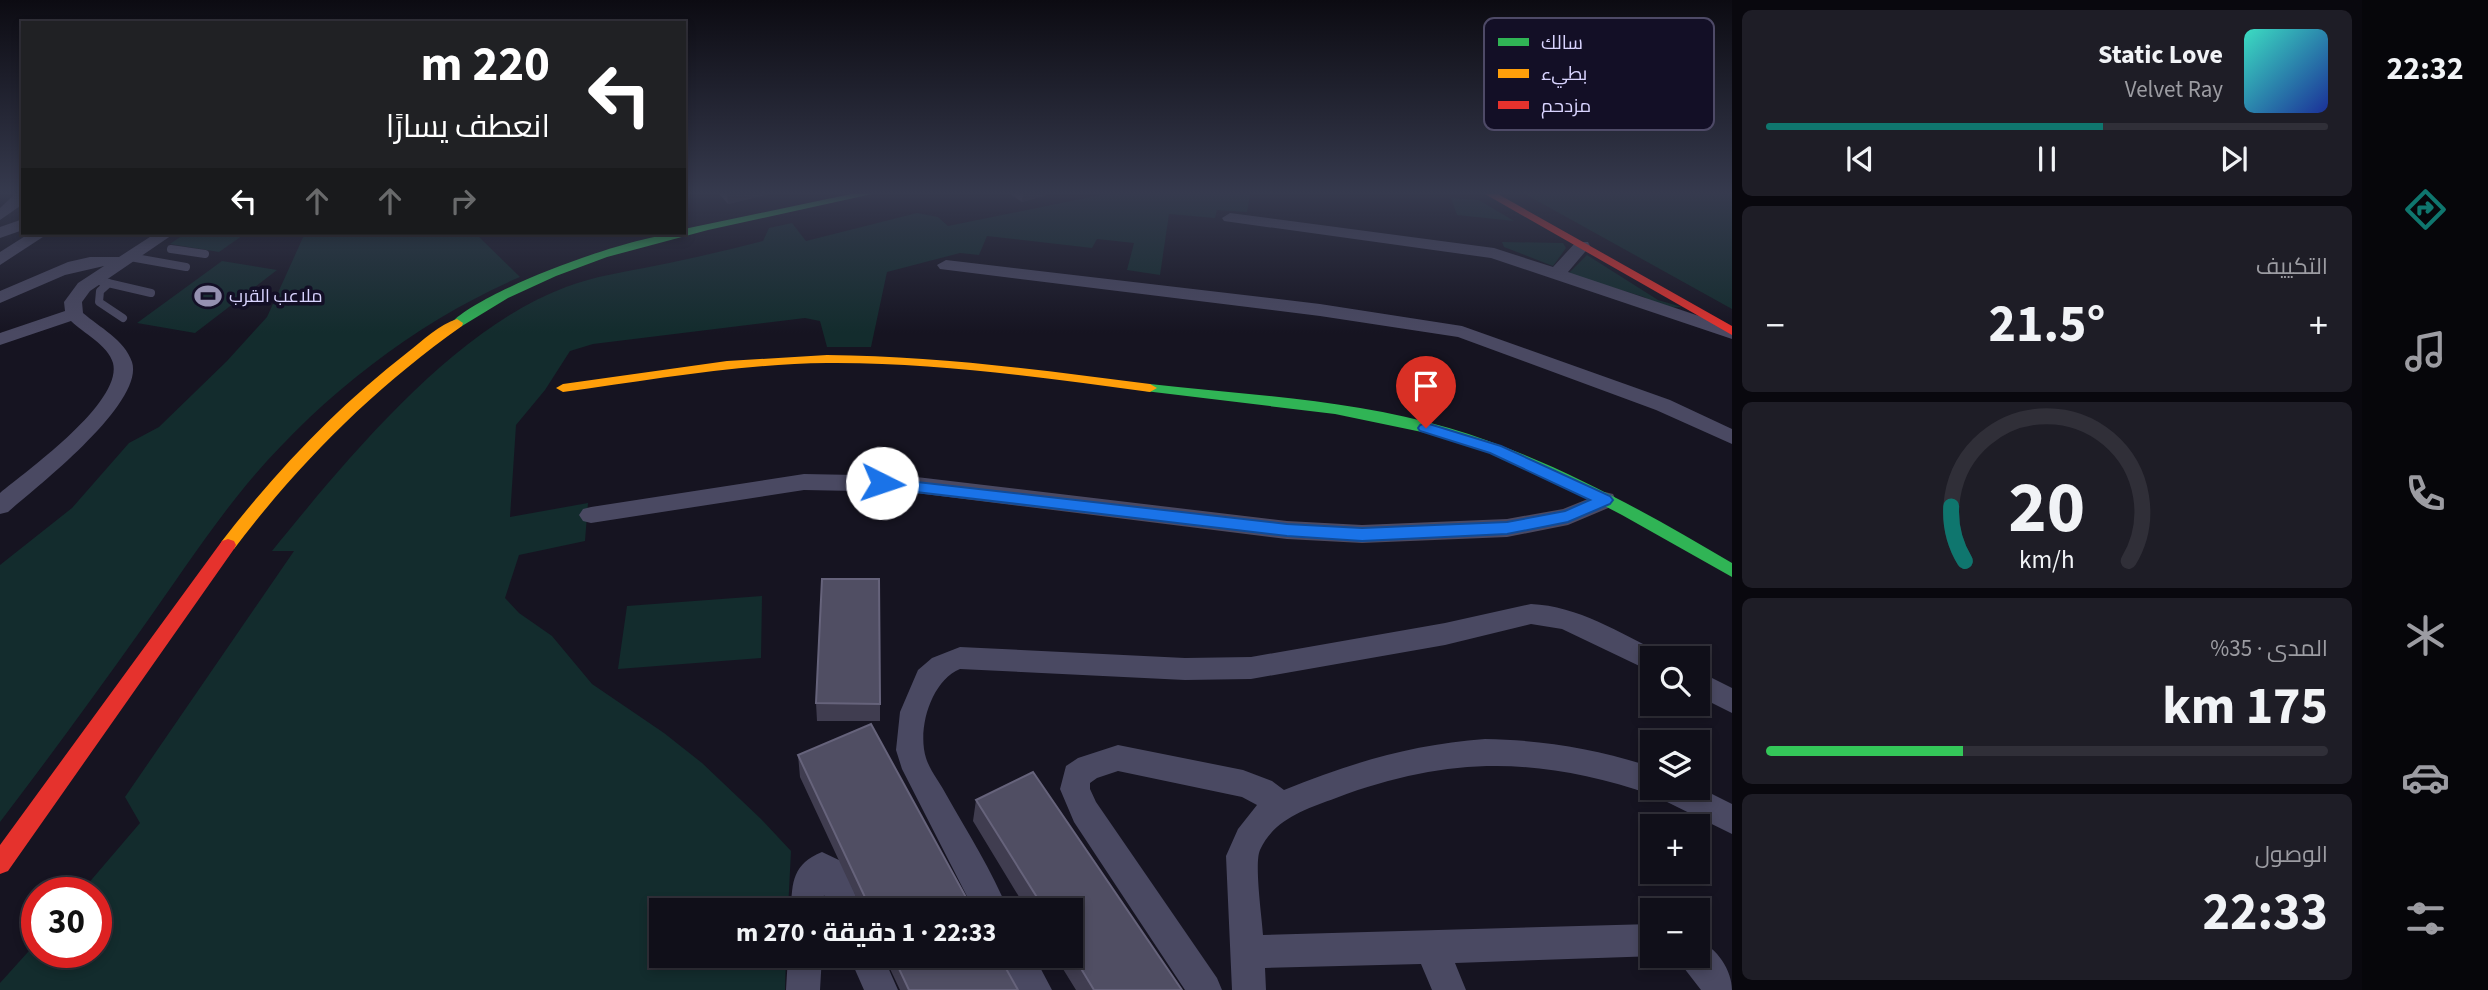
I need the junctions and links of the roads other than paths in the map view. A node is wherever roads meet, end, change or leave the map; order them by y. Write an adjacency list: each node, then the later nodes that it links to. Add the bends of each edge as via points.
1 (30, 240): 11 (street)
2 (665, 240): 37 (street, via 528,284 477,310 398,363 326,428 245,520)
3 (1400, 240): 15 (street, via 1494,253)
4 (1572, 240): 7 (street)
5 (1588, 240): 21 (street)
6 (169, 241): 8 (lane); 10 (street)
7 (1582, 246): 15 (street); 22 (street)
8 (192, 252): 9 (lane); 12 (lane)
9 (205, 254)
10 (126, 259): 12 (lane); 16 (street); 18 (street, via 81,263)
11 (0, 260)
12 (174, 264): 14 (lane)
13 (946, 265): 25 (street, via 1321,310 1462,332 1663,405)
14 (186, 267)
15 (1556, 275): 22 (street)
16 (102, 282): 17 (lane); 19 (street, via 75,297); 20 (lane, via 99,302)
17 (152, 293)
18 (0, 298)
19 (74, 314): 23 (street); 27 (street, via 119,357 122,384 78,438)
20 (123, 318)
21 (1732, 320)
22 (1732, 332)
23 (0, 339)
24 (563, 388): 26 (street, via 797,360 974,367 1383,418 1476,442)
25 (1732, 436)
26 (1605, 500): 28 (street, via 1568,517 1507,528 1362,534 1287,530 908,484 856,482 804,482); 29 (street)
27 (0, 506)
28 (591, 515)
29 (1732, 571)
30 (1640, 655): 40 (street, via 1570,621 1531,614 1251,668 960,658 944,663 923,684 909,746 912,760)
31 (1710, 689): 32 (street)
32 (1732, 701)
33 (1640, 776): 35 (street, via 1563,757 1456,753 1384,767)
34 (1693, 800): 36 (street)
35 (1280, 804): 43 (street, via 1248,837 1242,856); 51 (street, via 1243,784 1118,758 1088,767 1076,776 1075,789 1086,812)
36 (1732, 820)
37 (0, 863)
38 (807, 898): 39 (street, via 808,881 822,868 830,872)
39 (841, 898)
40 (986, 898)
41 (1640, 941): 42 (street)
42 (1431, 948): 43 (street); 53 (street)
43 (1246, 952): 52 (street)
44 (804, 968): 48 (street)
45 (871, 968): 49 (street)
46 (1023, 968): 50 (street)
47 (1705, 968): 54 (street)
48 (803, 990)
49 (881, 990)
50 (1035, 990)
51 (1205, 990)
52 (1249, 990)
53 (1449, 990)
54 (1722, 990)

